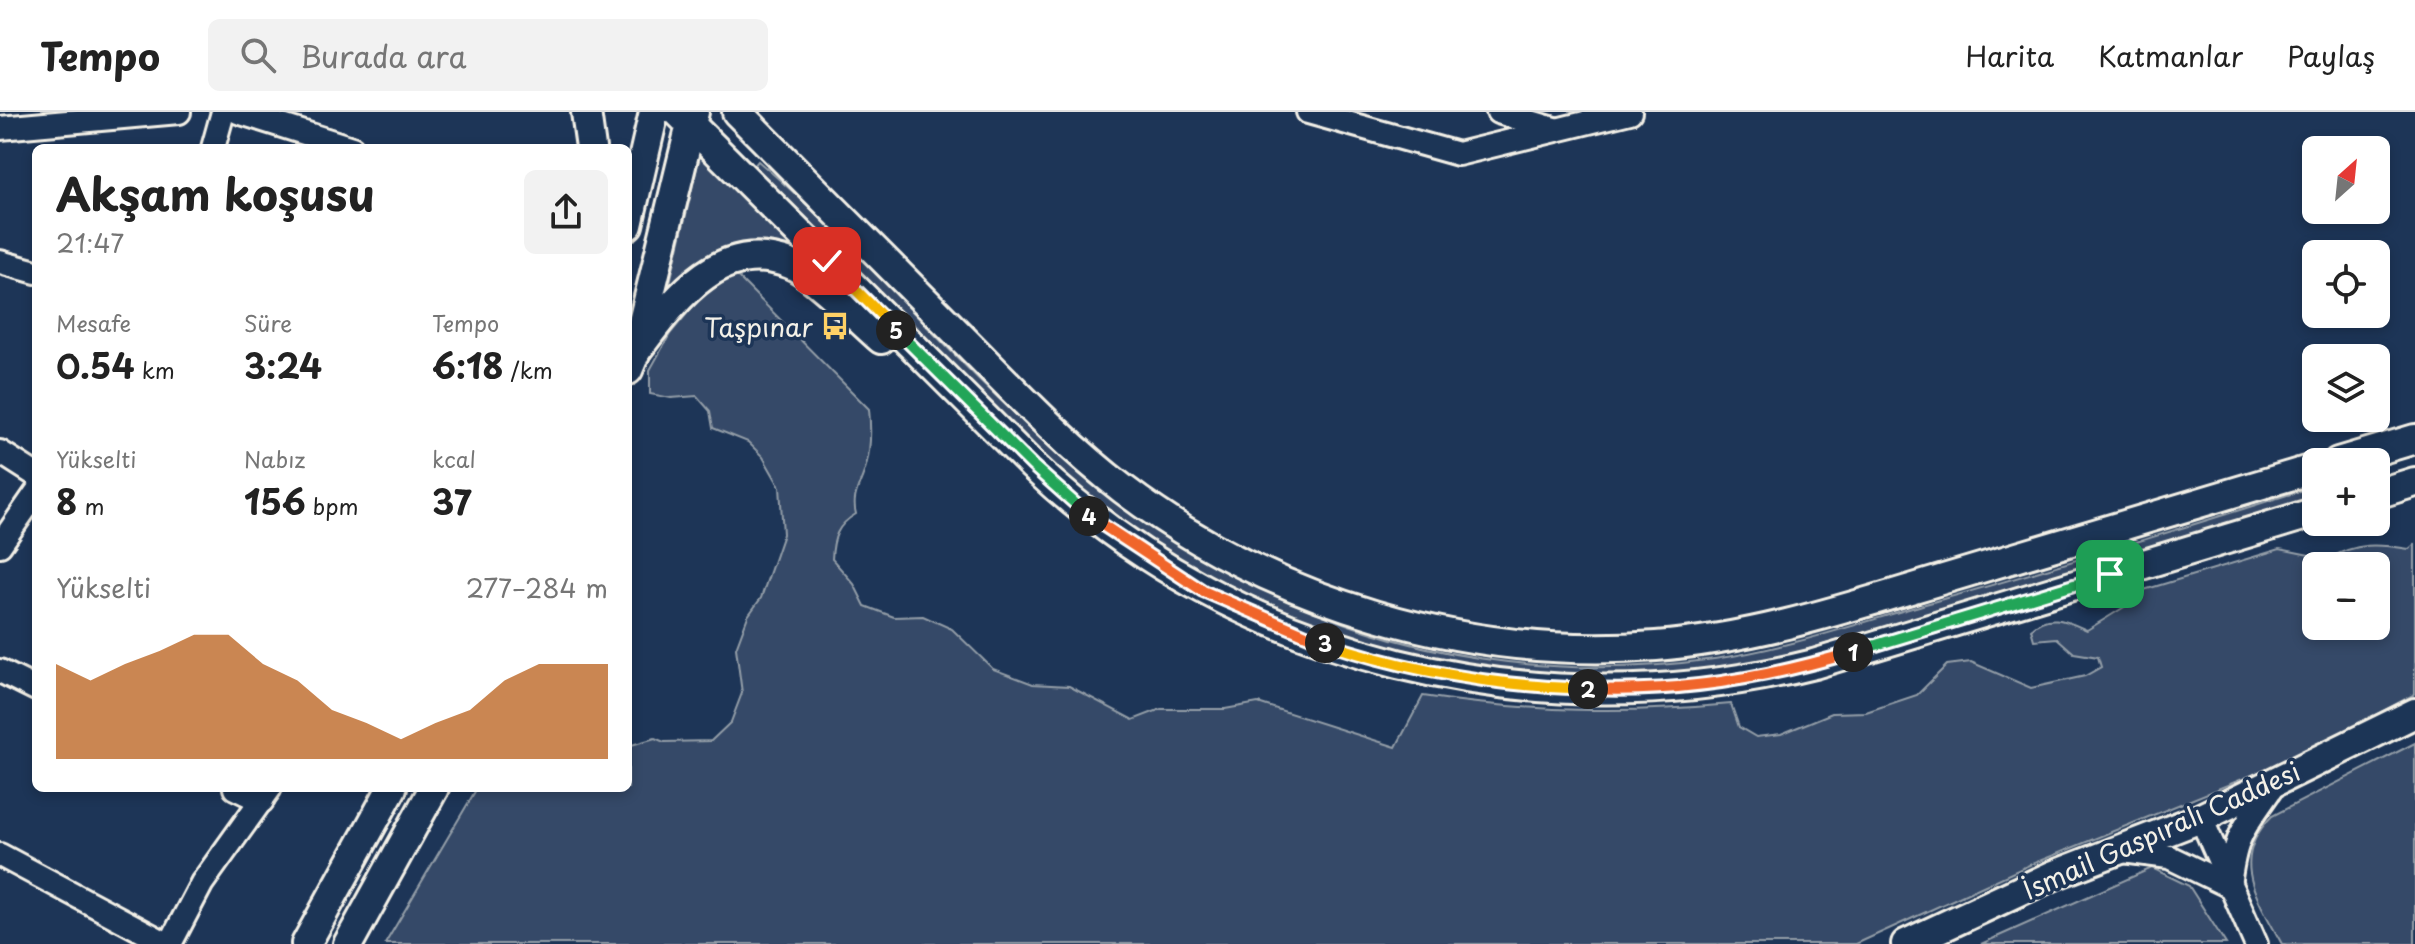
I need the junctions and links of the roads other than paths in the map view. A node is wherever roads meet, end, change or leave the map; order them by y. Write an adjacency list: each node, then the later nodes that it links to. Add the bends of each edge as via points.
1 (179, 112): 11 (street)
2 (223, 112): 14 (street)
3 (238, 112): 15 (street)
4 (586, 112): 16 (main road)
5 (654, 112): 17 (main road)
6 (737, 112): 26 (main road, via 1059,434 1123,488 1178,527 1257,571 1325,599 1411,624 1540,645 1654,646 1725,637 1823,615)
7 (1308, 112): 13 (street, via 1458,154)
8 (1498, 112): 13 (street)
9 (1630, 112): 13 (street)
10 (687, 116): 20 (main road); 24 (main road)
11 (50, 118): 12 (street)
12 (0, 128)
13 (1557, 130)
14 (214, 144)
15 (339, 144)
16 (590, 144)
17 (632, 208)
18 (0, 262): 19 (street)
19 (32, 271)
20 (632, 360): 24 (main road, via 680,295 720,264 742,258 791,265)
21 (2415, 439): 22 (main road)
22 (2385, 448)
23 (0, 452): 25 (street)
24 (1033, 466): 30 (main road, via 1121,539 1244,612 1383,662 1538,688 1672,687 1790,670)
25 (32, 472)
26 (2302, 472)
27 (2415, 482): 28 (main road)
28 (2390, 490)
29 (32, 499): 31 (street)
30 (2302, 516)
31 (0, 545)
32 (0, 671): 33 (street)
33 (32, 687)
34 (2415, 713): 35 (main road, İsmail Gaspıralı Caddesi)
35 (2276, 782): 39 (main road, İsmail Gaspıralı Caddesi); 42 (street, via 2242,828 2232,851)
36 (390, 792): 44 (main road)
37 (432, 792): 45 (main road)
38 (266, 795): 43 (street, via 202,883)
39 (2201, 818): 40 (main road, İsmail Gaspıralı Caddesi); 42 (street)
40 (2116, 851): 42 (street, via 2169,857); 46 (main road, İsmail Gaspıralı Caddesi)
41 (0, 855): 43 (street)
42 (2229, 886): 47 (street)
43 (169, 944)
44 (306, 944)
45 (348, 944)
46 (1906, 944)
47 (2256, 944)

